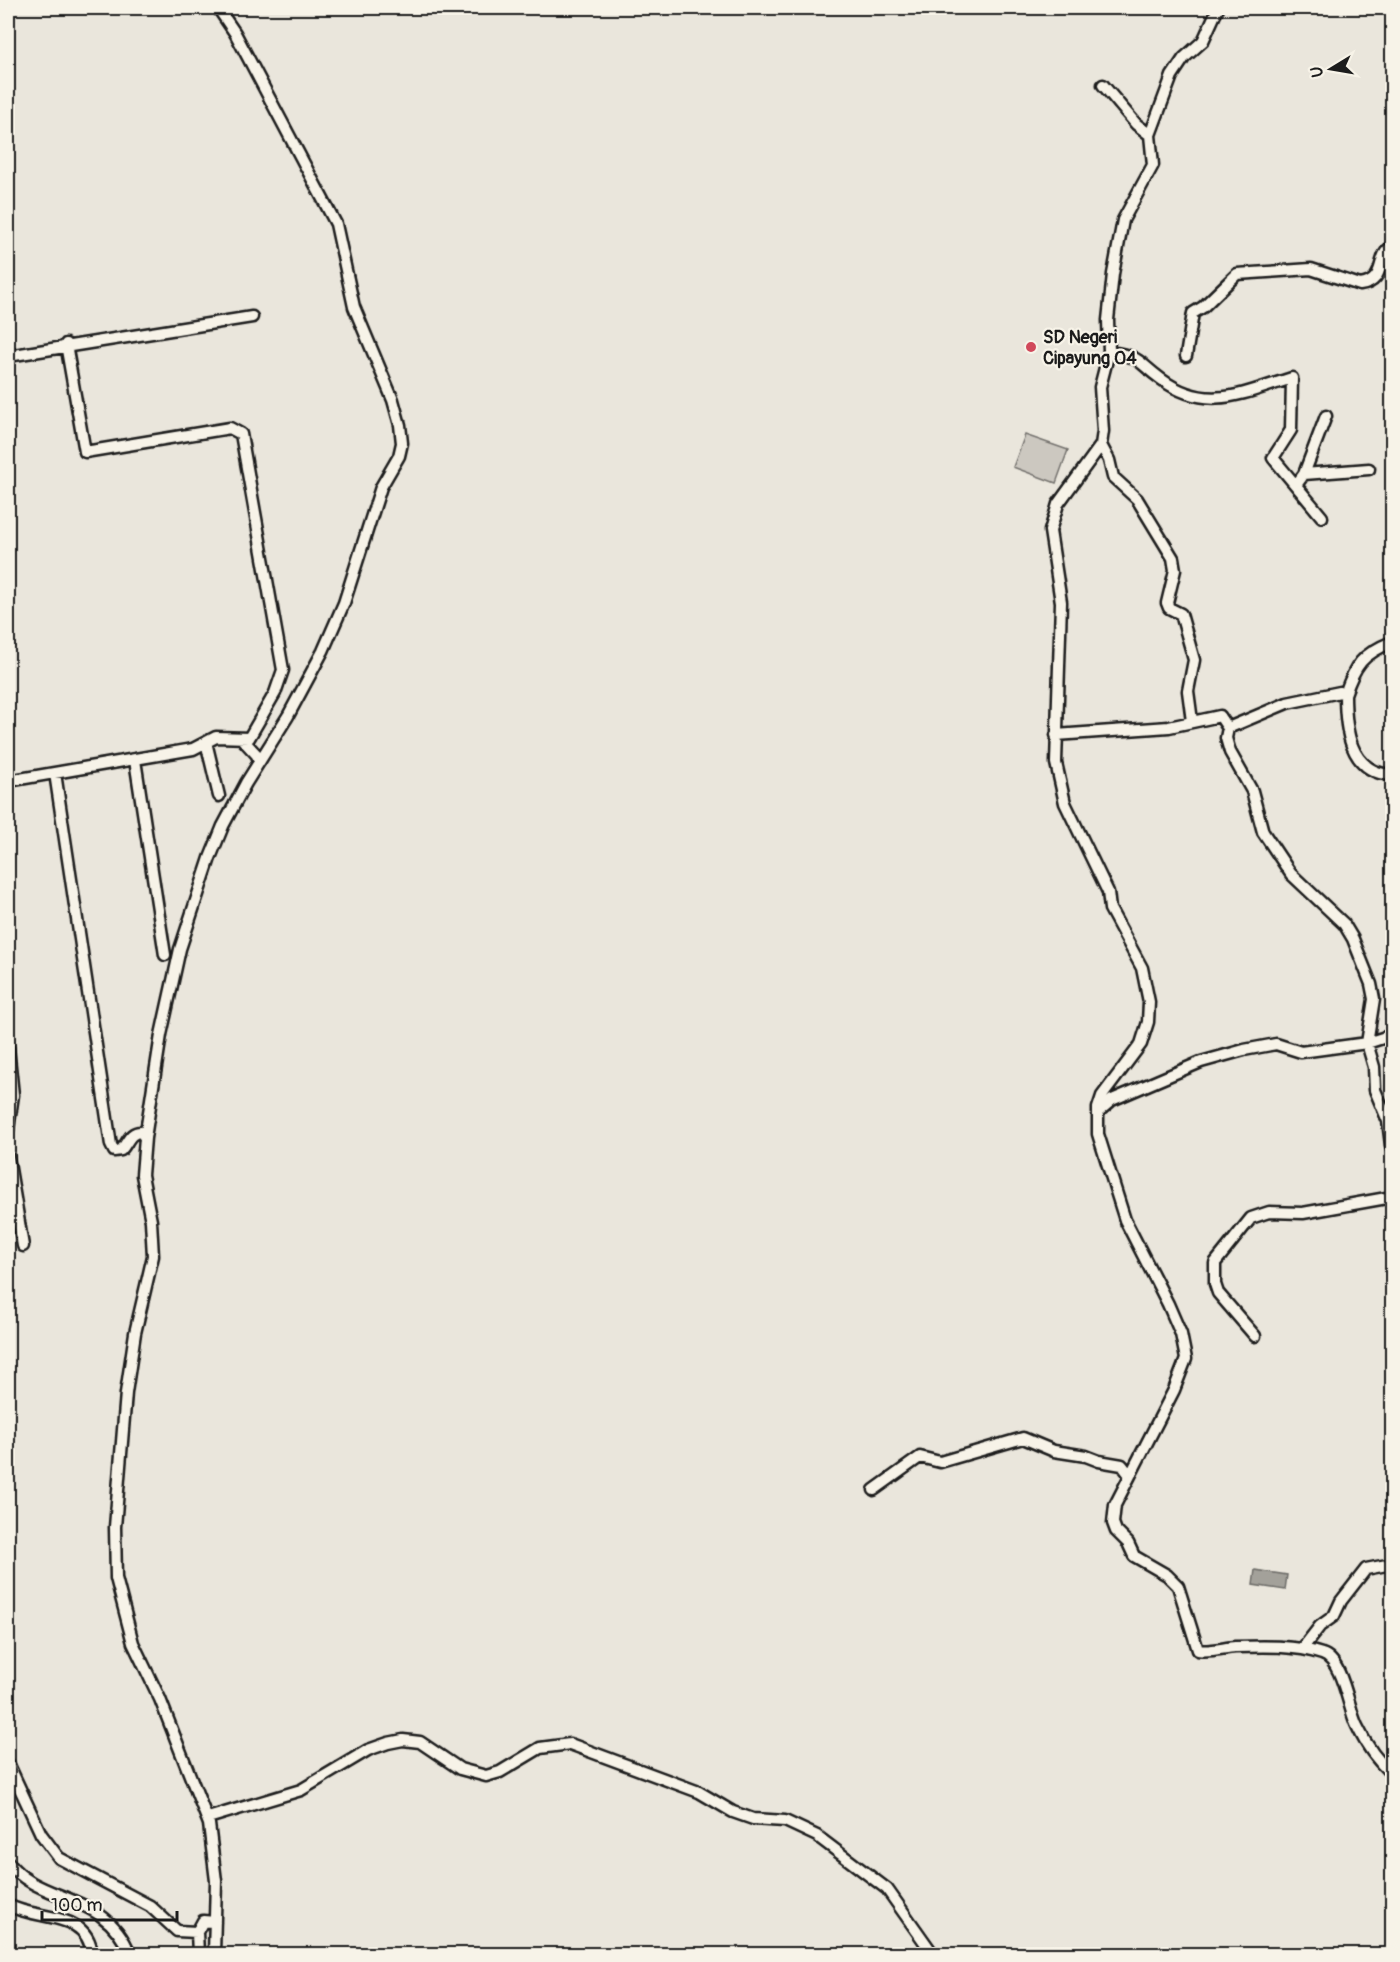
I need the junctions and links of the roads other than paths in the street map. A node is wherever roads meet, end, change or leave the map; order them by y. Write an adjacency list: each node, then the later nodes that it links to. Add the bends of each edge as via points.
1 (218, 8): 25 (street, via 240,42 336,224 357,317 393,400 402,433 399,456 381,487 344,603 323,651)
2 (1218, 8): 4 (street, via 1203,41 1172,76)
3 (1102, 85): 4 (street)
4 (1150, 135): 8 (street, via 1153,165 1122,225 1110,302)
5 (1392, 247): 10 (street, via 1386,252 1376,279 1368,284 1360,285 1311,269 1237,274 1193,313)
6 (252, 317): 7 (street)
7 (66, 344): 9 (street); 22 (street, via 85,452 230,428 241,434 283,670 280,684 253,735)
8 (1109, 352): 12 (street, via 1100,387); 15 (street, via 1135,357 1179,391 1204,399 1222,398 1292,378 1291,430 1273,458)
9 (8, 356)
10 (1186, 356)
11 (1326, 416): 14 (street)
12 (1101, 445): 19 (street, via 1113,477 1137,499 1173,558 1175,570 1167,603 1181,614 1194,660 1188,692); 21 (street, via 1058,504 1050,526 1061,602)
13 (1369, 468): 14 (street)
14 (1304, 474): 15 (street)
15 (1296, 485): 16 (street)
16 (1322, 517)
17 (1392, 642): 18 (street, via 1359,662)
18 (1345, 694): 20 (street, via 1337,692 1293,701); 27 (street, via 1346,729 1355,753 1368,767)
19 (1192, 721): 20 (street, via 1220,716); 21 (street, via 1169,728)
20 (1228, 728): 32 (street, via 1230,752 1252,790 1263,832 1291,874 1334,912 1353,939 1373,995)
21 (1056, 735): 34 (street, via 1056,763 1065,803 1108,892 1110,909 1142,968 1148,992 1145,1036 1135,1055 1105,1091)
22 (243, 740): 23 (street, via 222,737); 25 (street)
23 (206, 742): 24 (street, via 193,749); 29 (street)
24 (135, 760): 26 (street); 30 (street)
25 (258, 762): 36 (street, via 223,826 183,940 161,1035)
26 (55, 773): 28 (street); 36 (street, via 111,1145 114,1151 121,1150 137,1132)
27 (1392, 775)
28 (8, 781)
29 (219, 796)
30 (165, 955)
31 (1392, 1035): 32 (street)
32 (1367, 1043): 34 (street, via 1301,1052 1276,1044 1244,1050 1201,1062 1112,1100); 37 (street)
33 (8, 1047): 35 (street, via 13,1095)
34 (1098, 1112): 42 (street, via 1103,1157 1125,1221 1168,1304 1185,1349 1182,1372)
35 (8, 1130)
36 (145, 1138): 48 (street, via 142,1175 153,1256 132,1349 125,1405 115,1527 116,1578 133,1643)
37 (1391, 1145)
38 (8, 1157): 40 (street)
39 (1392, 1197): 41 (street, via 1303,1213 1269,1212 1251,1218 1215,1263 1215,1284 1218,1293)
40 (23, 1246)
41 (1255, 1336)
42 (1129, 1474): 43 (street, via 1122,1466 1053,1451 1023,1438 940,1462 920,1457); 45 (street, via 1115,1505 1116,1531 1134,1556 1178,1586 1188,1609 1196,1648)
43 (874, 1490)
44 (1392, 1564): 45 (street, via 1366,1569 1334,1616 1317,1629)
45 (1302, 1649): 47 (street, via 1331,1659 1362,1735 1375,1757)
46 (8, 1763): 52 (street, via 41,1834 59,1858 150,1906 177,1931)
47 (1392, 1774)
48 (208, 1818): 51 (street, via 215,1863); 57 (street, via 301,1790 368,1750 403,1740 420,1742 460,1769 477,1775 500,1773 549,1744 570,1744 699,1792 733,1812 753,1819 785,1821 817,1836 887,1888)
49 (8, 1862): 54 (street, via 33,1884 74,1899 108,1920)
50 (8, 1905): 53 (street, via 62,1918 81,1929)
51 (215, 1922): 52 (street, via 203,1921); 56 (street)
52 (197, 1932): 55 (street)
53 (92, 1954)
54 (130, 1954)
55 (198, 1954)
56 (214, 1954)
57 (933, 1954)

